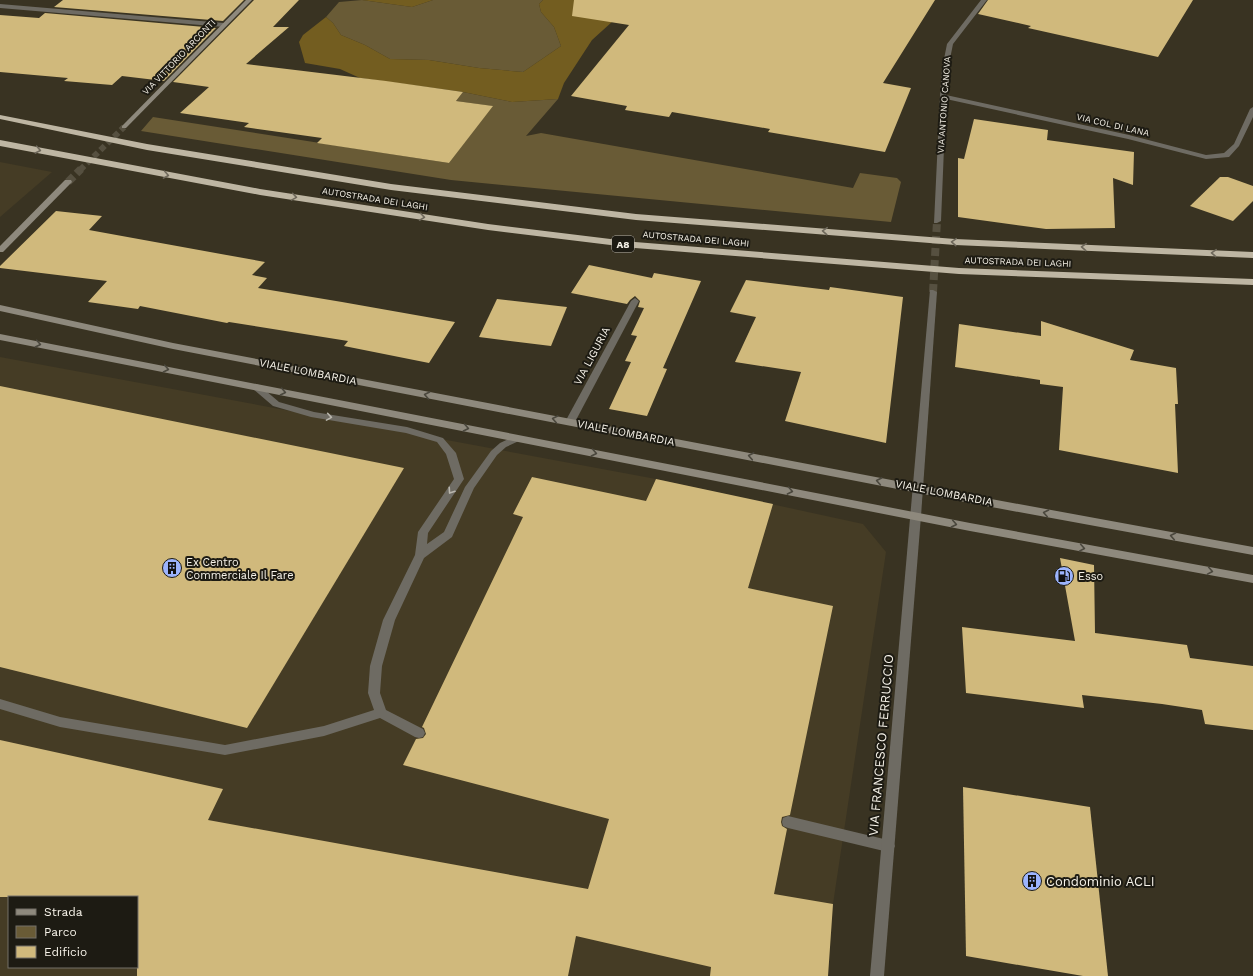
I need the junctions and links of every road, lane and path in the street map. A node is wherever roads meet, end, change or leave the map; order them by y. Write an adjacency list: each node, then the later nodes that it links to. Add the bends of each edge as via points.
1 (249, 0): 4 (main road, VIA VITTORIO ARCONTI)
2 (984, 0): 5 (street, VIA ANTONIO CANOVA, via 950,44)
3 (0, 6): 4 (street)
4 (224, 25): 8 (main road, VIA VITTORIO ARCONTI)
5 (943, 96): 6 (street, VIA COL DI LANA, via 1206,157 1226,155 1237,145); 11 (street, VIA ANTONIO CANOVA)
6 (1253, 109)
7 (0, 117): 13 (highway, AUTOSTRADA DEI LAGHI, one-way to 7, via 955,242 636,217 391,187 147,147)
8 (124, 128)
9 (0, 143): 14 (highway, AUTOSTRADA DEI LAGHI / A8, one-way to 14, via 260,192 488,227 635,245 959,271)
10 (68, 182): 12 (main road)
11 (937, 221)
12 (0, 250)
13 (1253, 255)
14 (1253, 282)
15 (932, 292): 22 (street)
16 (635, 301): 20 (street, VIA LIGURIA)
17 (0, 308): 20 (main road, VIALE LOMBARDIA, one-way to 17, via 173,346)
18 (0, 337): 19 (main road, one-way to 19)
19 (256, 387): 21 (main road, one-way to 21); 25 (street, one-way to 25, via 276,404 314,415 407,430 440,440 451,453 459,479 423,532)
20 (570, 422): 22 (main road, VIALE LOMBARDIA, one-way to 20)
21 (518, 438): 23 (main road, one-way to 23); 25 (street, via 494,453 470,487 448,534)
22 (917, 488): 23 (street, VIA FRANCESCO FERRUCCIO); 24 (main road, VIALE LOMBARDIA, one-way to 22)
23 (916, 516): 26 (main road, one-way to 26); 31 (street, VIA FRANCESCO FERRUCCIO)
24 (1253, 551)
25 (420, 555): 28 (street, via 388,620 376,666 374,693)
26 (1253, 579)
27 (0, 704): 28 (street, via 60,722 225,750 324,731)
28 (381, 713): 29 (street)
29 (419, 733)
30 (788, 822): 31 (street)
31 (888, 846): 32 (street, VIA FRANCESCO FERRUCCIO)
32 (877, 976)

